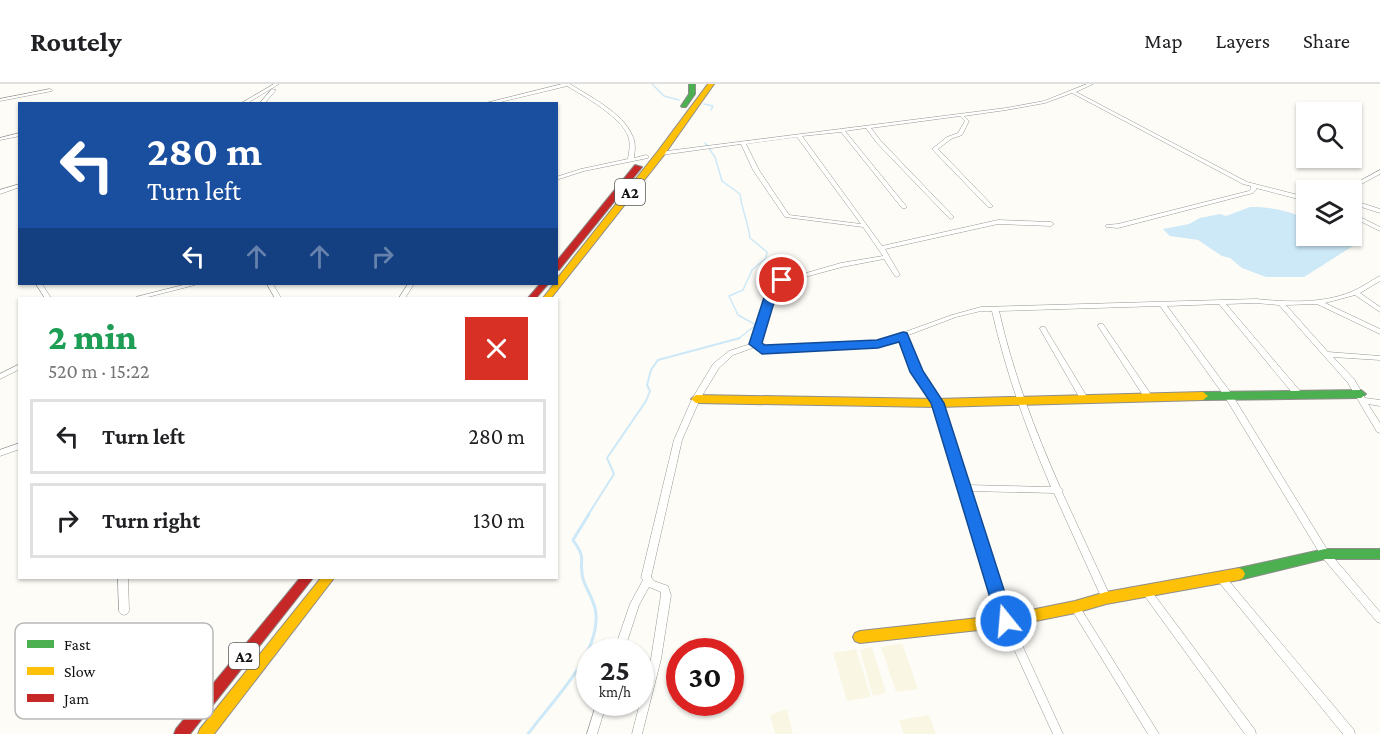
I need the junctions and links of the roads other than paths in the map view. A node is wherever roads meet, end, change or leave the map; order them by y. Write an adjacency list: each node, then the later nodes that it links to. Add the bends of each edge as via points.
1 (568, 84): 14 (street); 24 (street, via 629,133)
2 (692, 84): 23 (main road, A2, via 690,98)
3 (711, 84): 22 (main road, A2)
4 (1091, 84): 6 (street)
5 (274, 86): 12 (street); 13 (street, via 275,90)
6 (1082, 86): 8 (street)
7 (50, 90): 9 (street)
8 (1073, 92): 15 (street, via 1033,105); 29 (street)
9 (19, 96): 10 (street); 11 (street)
10 (0, 100)
11 (20, 102)
12 (246, 102)
13 (263, 102)
14 (492, 102)
15 (961, 115): 16 (street); 33 (street, via 967,121 960,134 935,149)
16 (867, 126): 17 (street); 36 (street)
17 (842, 130): 19 (street); 34 (street)
18 (18, 134): 20 (street)
19 (799, 136): 21 (street); 39 (street)
20 (0, 139)
21 (743, 142): 22 (street); 39 (street, via 756,170 787,216)
22 (661, 153): 47 (main road, A2)
23 (646, 158): 24 (street); 44 (main road, A2)
24 (631, 159): 26 (street)
25 (1380, 172): 27 (street)
26 (558, 178)
27 (1362, 182)
28 (18, 186): 30 (street)
29 (1253, 187): 31 (street); 40 (street, via 1251,192)
30 (0, 192)
31 (1296, 197)
32 (1362, 205): 35 (street)
33 (990, 206)
34 (904, 207)
35 (1380, 211)
36 (951, 217)
37 (1362, 219): 41 (street)
38 (1051, 224): 42 (street, via 998,222)
39 (862, 226): 42 (street)
40 (1108, 226)
41 (1380, 229)
42 (881, 248): 43 (street)
43 (885, 257): 45 (street); 65 (street, via 777,283 767,302)
44 (558, 266)
45 (897, 275)
46 (1380, 278): 51 (street)
47 (558, 284)
48 (189, 285): 52 (street)
49 (543, 285): 53 (main road)
50 (557, 285): 54 (main road, A2)
51 (1356, 293): 56 (street); 60 (street)
52 (142, 297)
53 (533, 297)
54 (548, 297)
55 (1221, 302): 57 (street); 58 (street); 70 (street)
56 (1318, 302): 57 (street); 63 (street)
57 (1282, 304): 66 (street)
58 (1163, 305): 59 (street); 71 (street)
59 (994, 309): 64 (street, via 967,312); 76 (street)
60 (1380, 310)
61 (1101, 326): 72 (street)
62 (1043, 329): 75 (street)
63 (1380, 332)
64 (903, 336): 65 (street, via 878,344 781,350 762,350); 77 (street, via 917,372)
65 (756, 344): 74 (street, via 731,353 716,366)
66 (1328, 354): 67 (street); 73 (street)
67 (1380, 358)
68 (18, 367): 69 (street)
69 (0, 377)
70 (1297, 393): 71 (main road); 73 (main road)
71 (1228, 395): 72 (main road); 84 (street)
72 (1149, 398): 75 (main road)
73 (1363, 398): 78 (street); 79 (street)
74 (696, 399): 77 (main road); 90 (street, via 678,440)
75 (1085, 400): 76 (main road)
76 (1020, 401): 77 (main road); 83 (street)
77 (937, 403): 82 (street)
78 (1380, 403)
79 (1380, 430)
80 (18, 447): 81 (street)
81 (0, 453)
82 (965, 488): 83 (street); 96 (street)
83 (1059, 490): 92 (street)
84 (1325, 554): 85 (main road); 86 (main road); 95 (street)
85 (1380, 554)
86 (1221, 578): 91 (main road); 109 (street)
87 (123, 579): 94 (street)
88 (306, 579): 99 (main road, A2)
89 (327, 579): 103 (main road, A2)
90 (647, 581): 98 (street); 105 (street, via 661,586 666,595 656,659)
91 (1147, 592): 92 (main road); 108 (street)
92 (1106, 598): 93 (main road)
93 (1075, 607): 96 (main road); 107 (street)
94 (124, 611)
95 (1380, 618)
96 (1006, 621): 97 (main road); 106 (street)
97 (860, 637)
98 (623, 638)
99 (213, 694)
100 (598, 716): 104 (street)
101 (193, 719): 102 (main road, A2)
102 (181, 734)
103 (205, 734)
104 (592, 734)
105 (637, 734)
106 (1058, 734)
107 (1155, 734)
108 (1251, 734)
109 (1350, 734)

